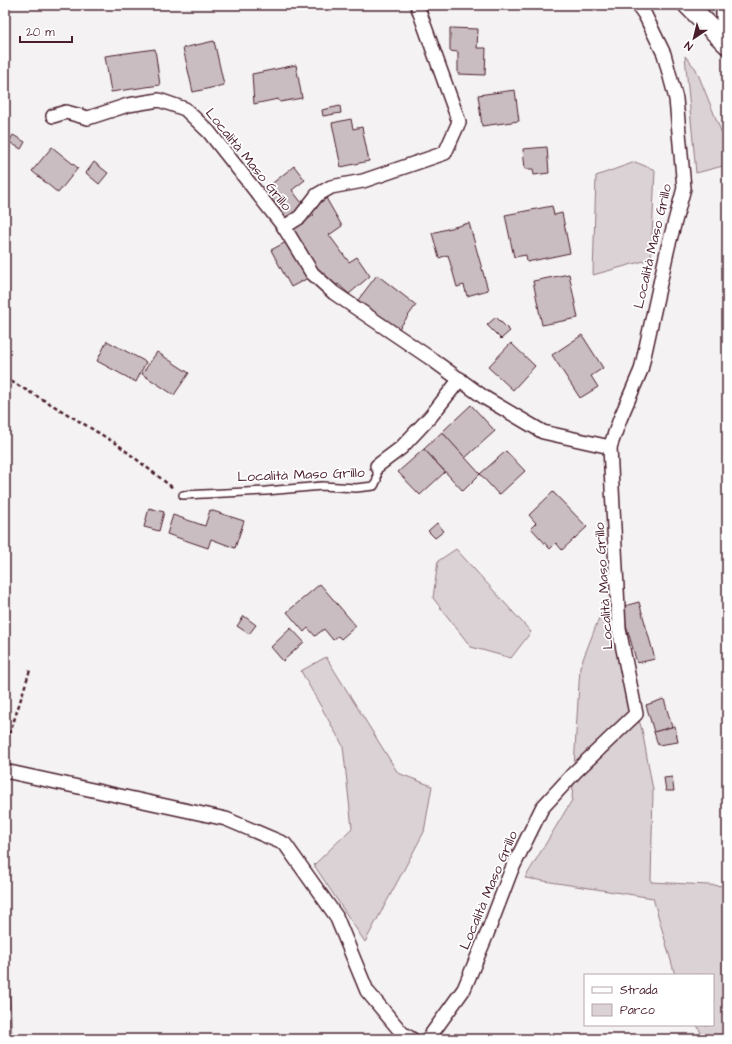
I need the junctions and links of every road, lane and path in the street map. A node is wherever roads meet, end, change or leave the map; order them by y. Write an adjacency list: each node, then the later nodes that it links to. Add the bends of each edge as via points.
1 (417, 5): 7 (street, Località Maso Grillo, via 459,122 445,153 363,181 331,187 317,195 300,217)
2 (638, 5): 10 (street, Località Maso Grillo, via 664,54 676,99 684,188 668,247 641,370)
3 (688, 5): 5 (main road)
4 (720, 5): 5 (lane)
5 (724, 41)
6 (53, 116): 7 (street, Località Maso Grillo, via 66,112 88,118 128,105 159,100 185,108 209,132)
7 (284, 227): 9 (street, Località Maso Grillo, via 312,273 334,294)
8 (5, 378): 12 (path, via 118,444)
9 (460, 379): 10 (street, Località Maso Grillo, via 485,398 543,432); 11 (street, via 431,416 401,448)
10 (610, 447): 17 (street, Località Maso Grillo, via 619,629 636,714 575,772 542,808 511,871 464,989)
11 (377, 466): 12 (lane, Località Maso Grillo, via 377,480 374,486 322,486)
12 (183, 495)
13 (30, 670): 14 (path, via 11,730)
14 (5, 740)
15 (5, 771): 16 (street, via 226,819 285,844 336,916 367,991 402,1033)
16 (412, 1039)
17 (428, 1039)

